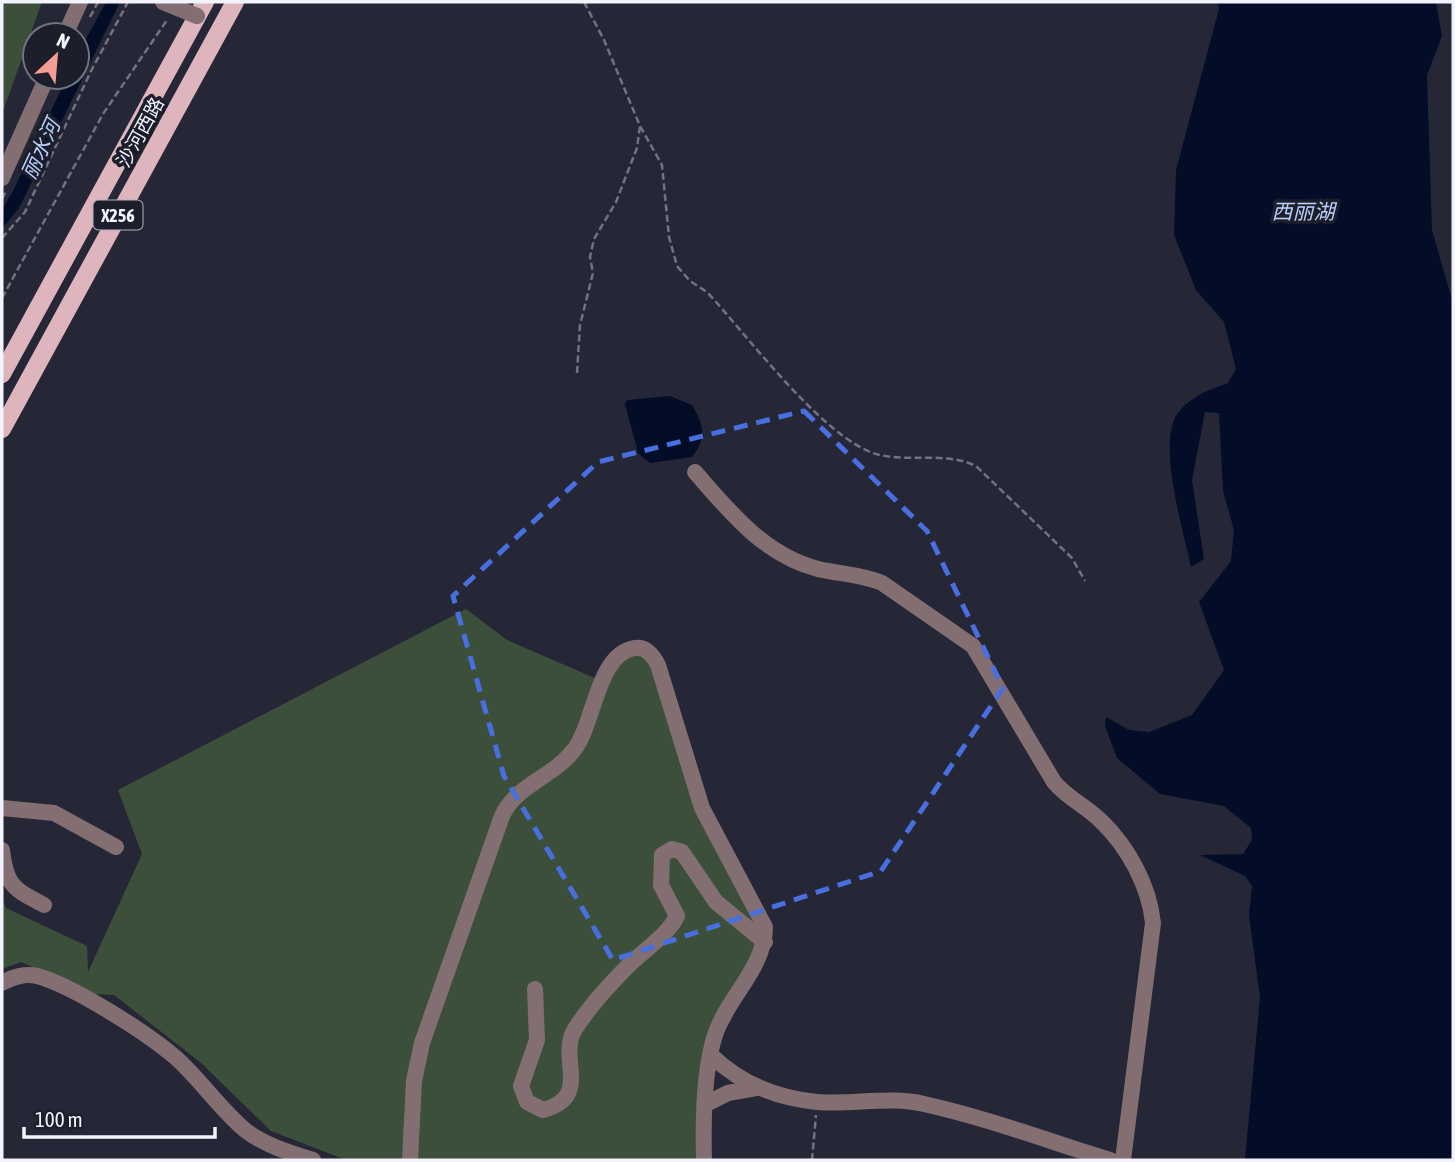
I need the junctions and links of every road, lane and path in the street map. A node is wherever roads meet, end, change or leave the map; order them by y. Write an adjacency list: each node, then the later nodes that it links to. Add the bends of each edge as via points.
1 (80, 2): 7 (street)
2 (128, 2): 11 (path, via 24,212)
3 (235, 2): 15 (main road, 沙河西路 / X256)
4 (584, 2): 9 (path)
5 (169, 4): 6 (street, bridge); 12 (path)
6 (201, 9): 14 (main road, 沙河西路 / X256)
7 (71, 21)
8 (41, 91): 10 (street)
9 (640, 126): 13 (path, via 637,148 617,202 594,239); 17 (path, via 662,165 669,237 677,266 707,292 822,420 876,454 960,458 976,466 1072,558)
10 (2, 178)
11 (2, 238)
12 (2, 298)
13 (577, 373)
14 (2, 374)
15 (2, 429)
16 (695, 472): 34 (street, via 741,524 774,550 817,569 882,583 973,646 1054,782 1101,820 1131,859 1145,888 1153,923)
17 (1085, 581)
18 (2, 808): 19 (street, via 54,813)
19 (116, 847)
20 (2, 849): 21 (street, via 5,874 16,891)
21 (44, 905)
22 (765, 942): 24 (street, via 716,902 682,852 672,849 662,855 661,885 677,916 672,927 626,968 577,1026 570,1039 573,1084 567,1097 544,1110 527,1102 522,1086 537,1040); 25 (street, via 726,1009); 30 (street, via 758,911 702,808 658,665 652,654 639,648 625,650 601,681 583,736 572,753 508,802 502,816 422,1044 414,1081)
23 (2, 983): 29 (street, via 35,975 58,984 176,1058 245,1130 263,1142)
24 (535, 989)
25 (712, 1056): 26 (street, via 729,1073); 28 (street)
26 (756, 1088): 27 (street); 28 (street, via 728,1093)
27 (818, 1102): 32 (path); 33 (street, via 922,1104)
28 (706, 1104): 31 (street)
29 (313, 1160)
30 (410, 1160)
31 (704, 1160)
32 (811, 1160)
33 (1110, 1160)
34 (1123, 1160)

